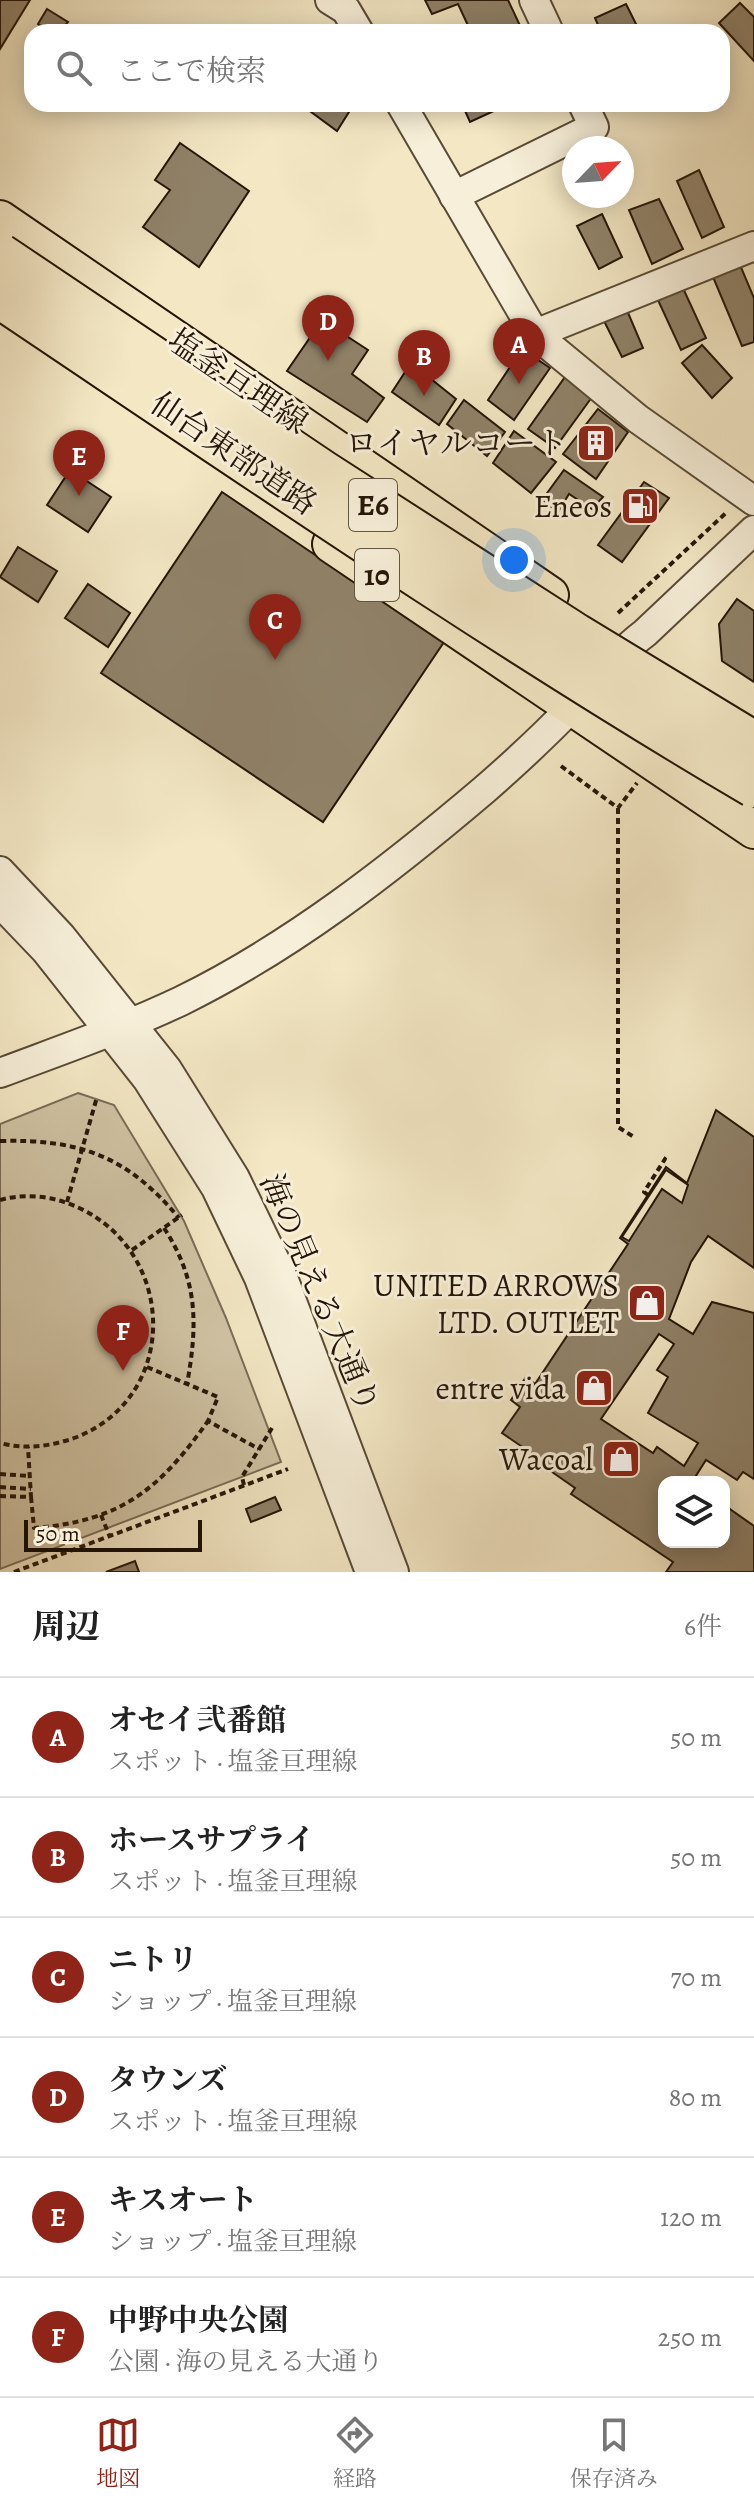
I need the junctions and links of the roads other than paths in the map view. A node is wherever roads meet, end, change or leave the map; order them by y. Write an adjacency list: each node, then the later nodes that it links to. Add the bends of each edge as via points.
1 (534, 0): 2 (street)
2 (545, 24)
3 (406, 112): 5 (street)
4 (587, 112): 5 (street, via 594,127)
5 (454, 196): 11 (street)
6 (0, 219): 14 (main road, 塩釜亘理線 / 10)
7 (754, 246): 11 (street)
8 (0, 255): 17 (highway, 仙台東部道路 / E6, bridge, via 536,610)
9 (0, 297): 18 (highway, 仙台東部道路 / E6, bridge, via 302,500)
10 (0, 320): 15 (main road, 10)
11 (535, 334): 12 (street, via 638,419)
12 (750, 498)
13 (754, 530): 14 (street, via 645,633)
14 (622, 630): 15 (street); 16 (main road, 塩釜亘理線 / 10)
15 (572, 706): 19 (main road, 10); 22 (street, via 487,787 352,896 233,972)
16 (754, 732)
17 (754, 743)
18 (754, 786)
19 (754, 830)
20 (0, 871): 22 (street, 海の見える大通り, via 61,936)
21 (0, 903): 22 (street)
22 (120, 1028): 23 (street); 24 (street, via 216,1188 259,1278); 25 (street, 海の見える大通り, via 167,1069 235,1178 282,1275)
23 (0, 1073)
24 (370, 1572)
25 (394, 1572)

